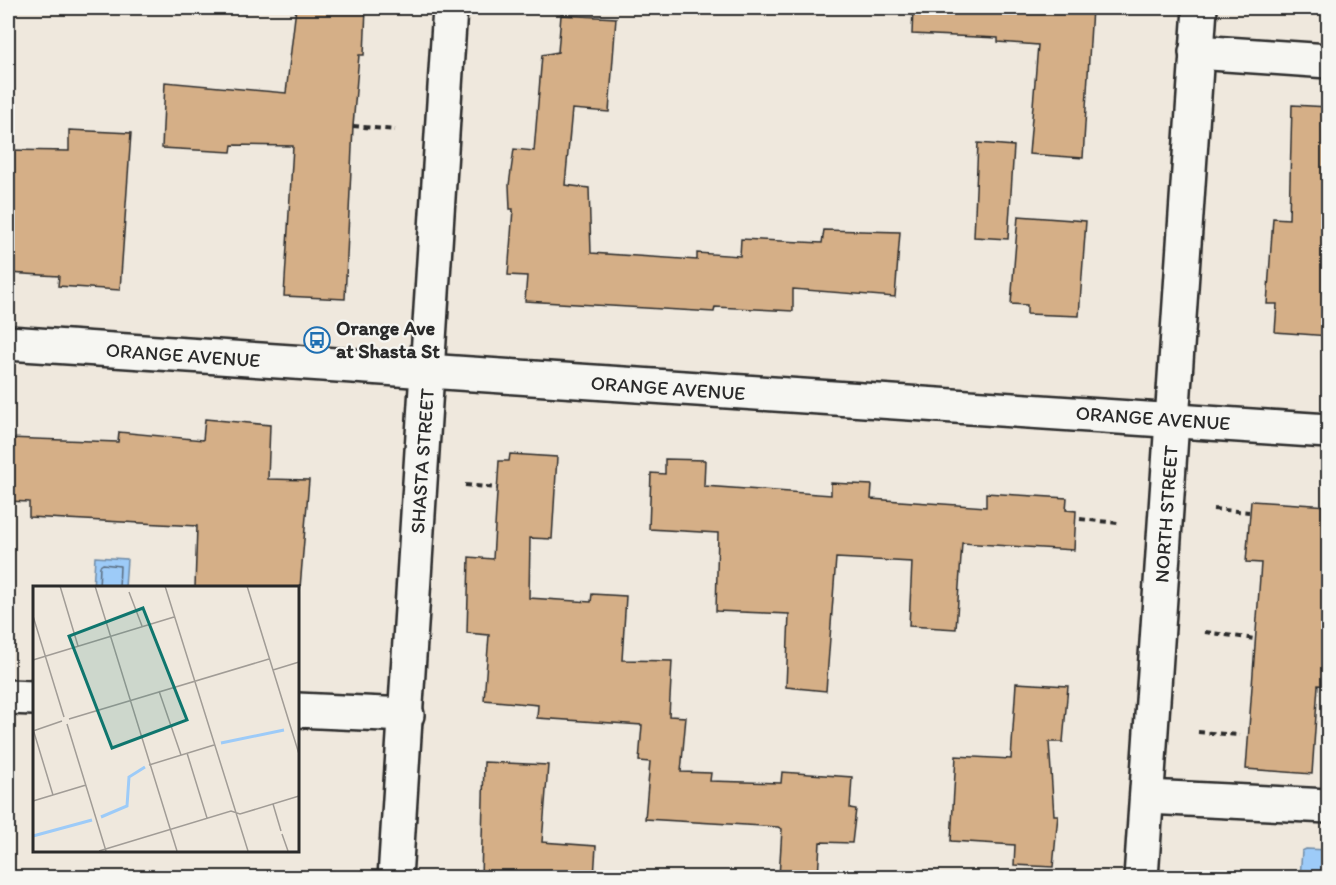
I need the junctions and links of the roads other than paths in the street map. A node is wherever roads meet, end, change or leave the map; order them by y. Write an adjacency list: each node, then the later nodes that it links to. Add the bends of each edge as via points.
1 (450, 8): 6 (street, SHASTA STREET)
2 (1200, 8): 3 (street, NORTH STREET)
3 (1196, 52): 4 (street); 7 (street, NORTH STREET)
4 (1329, 61)
5 (8, 343): 6 (street, ORANGE AVENUE)
6 (428, 372): 7 (street, ORANGE AVENUE); 12 (street, SHASTA STREET)
7 (1173, 419): 8 (street, ORANGE AVENUE); 13 (street, NORTH STREET)
8 (1329, 431)
9 (8, 697): 10 (street)
10 (33, 698)
11 (298, 710): 12 (street)
12 (406, 716): 15 (street, SHASTA STREET)
13 (1147, 797): 14 (street); 16 (street, NORTH STREET)
14 (1329, 806)
15 (395, 878)
16 (1141, 878)

